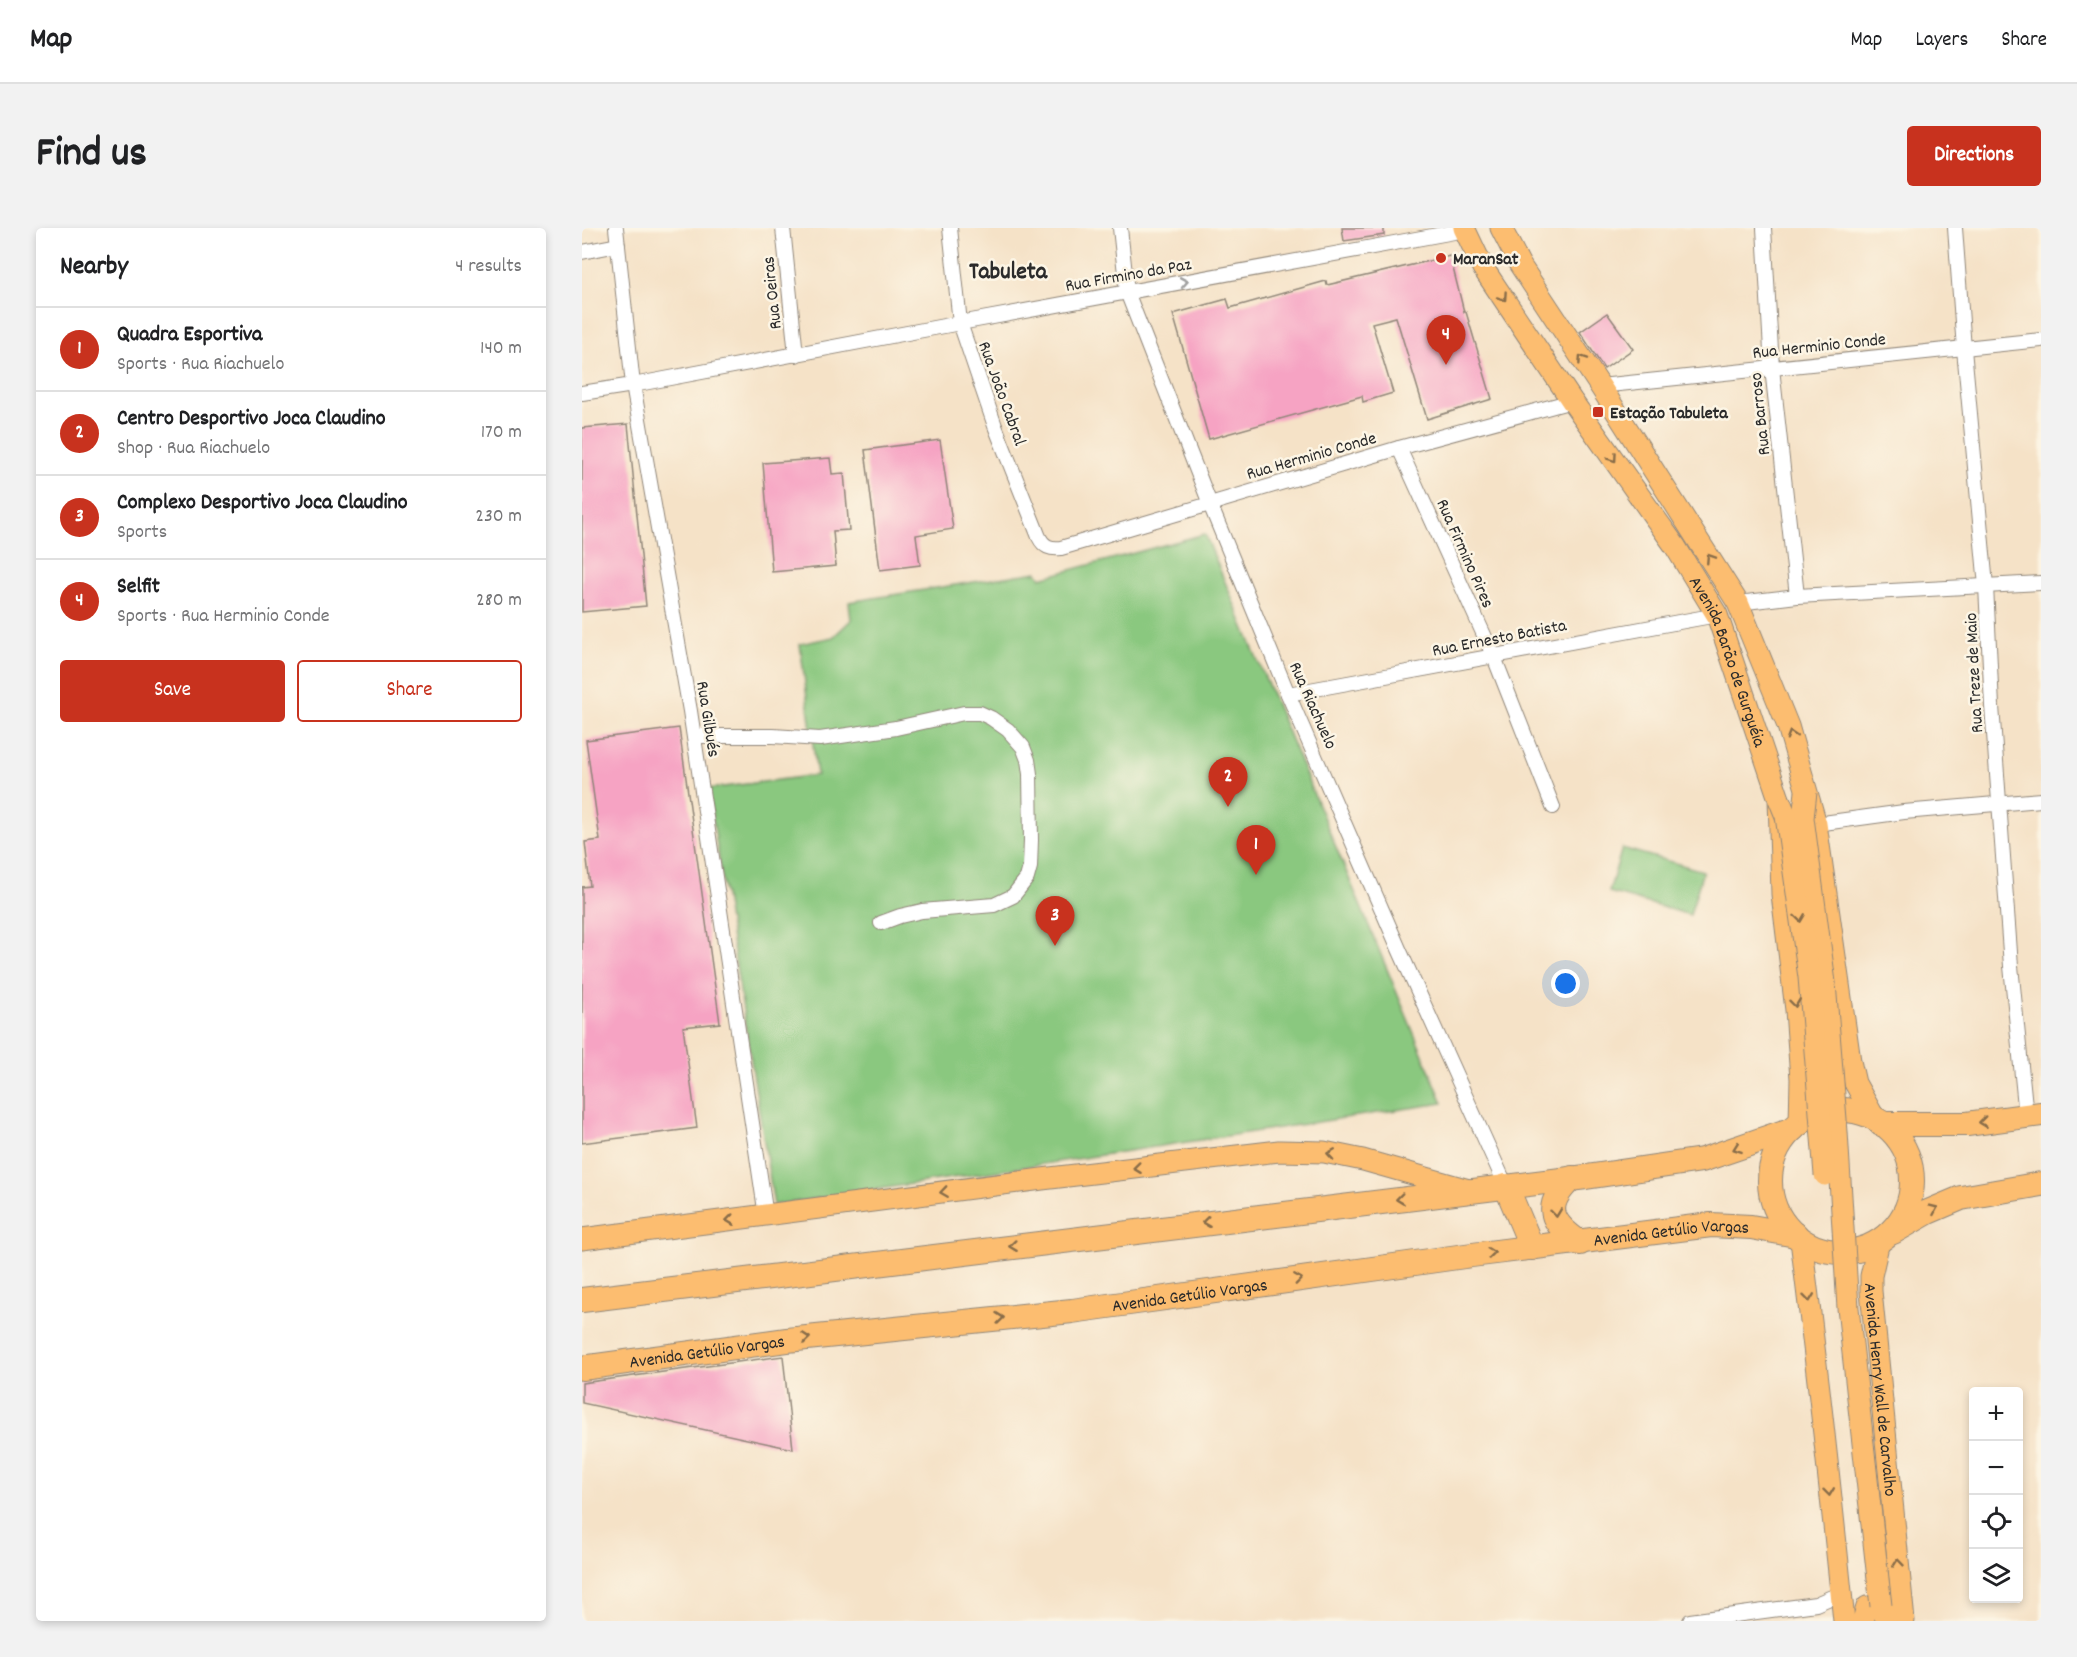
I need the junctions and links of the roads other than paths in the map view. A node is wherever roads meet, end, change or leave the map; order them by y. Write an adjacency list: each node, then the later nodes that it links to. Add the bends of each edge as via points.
1 (616, 228): 9 (street, Rua Gilbués)
2 (783, 228): 15 (street, Rua Oeiras)
3 (950, 228): 12 (street, Rua João Cabral)
4 (1120, 228): 11 (street, Rua Riachuelo)
5 (1501, 228): 18 (main road, Avenida Barão de Gurguéia, one-way to 5, via 1520,265)
6 (1764, 228): 16 (street, Rua Barroso)
7 (1955, 228): 14 (street, Rua Treze de Maio)
8 (1466, 229): 11 (street, Rua Firmino da Paz, one-way to 8); 20 (main road, Avenida Barão de Gurguéia, one-way to 20, via 1483,268)
9 (618, 245): 10 (street); 17 (street, Rua Gilbués)
10 (582, 252)
11 (1126, 292): 12 (street, Rua Firmino da Paz); 22 (street, Rua Riachuelo)
12 (960, 322): 15 (street, Rua Firmino da Paz); 23 (street, Rua João Cabral, via 1041,543)
13 (2041, 340): 14 (street, Rua Herminio Conde)
14 (1964, 349): 16 (street, Rua Herminio Conde); 25 (street, Rua Treze de Maio)
15 (796, 355): 17 (street, Rua Firmino da Paz)
16 (1772, 368): 18 (street, Rua Herminio Conde); 26 (street, Rua Barroso)
17 (633, 385): 19 (street, Rua Firmino da Paz); 31 (street, Rua Gilbués)
18 (1600, 386): 27 (main road, Avenida Barão de Gurguéia, one-way to 18)
19 (582, 393)
20 (1572, 401): 21 (street, Rua Herminio Conde); 28 (main road, Avenida Barão de Gurguéia, one-way to 28, via 1675,546)
21 (1399, 448): 22 (street, Rua Herminio Conde); 29 (street, Rua Firmino Pires)
22 (1210, 504): 23 (street, Rua Herminio Conde); 30 (street, Rua Riachuelo)
23 (1061, 548)
24 (2041, 583): 25 (street)
25 (1986, 586): 26 (street); 35 (street, Rua Treze de Maio)
26 (1797, 596): 27 (street)
27 (1738, 603): 32 (main road, Avenida Barão de Gurguéia, one-way to 27, via 1788,726)
28 (1717, 615): 29 (street, Rua Ernesto Batista); 33 (main road, Avenida Barão de Gurguéia)
29 (1494, 657): 30 (street, Rua Ernesto Batista); 36 (street, Rua Firmino Pires)
30 (1288, 694): 44 (street, Rua Riachuelo)
31 (693, 736): 38 (street, via 820,739 964,713 991,717 1008,730 1023,747 1030,774 1027,878 1013,896 994,905 922,911); 46 (street, Rua Gilbués)
32 (1806, 792): 37 (main road, Avenida Barão de Gurguéia); 55 (main road, bridge, via 1803,818 1825,983)
33 (1779, 799): 40 (main road, Avenida Barão de Gurguéia, one-way to 40, via 1782,894 1801,1079); 55 (main road, one-way to 55, bridge, via 1786,816 1809,977 1830,1244)
34 (2041, 800): 35 (street)
35 (2001, 802): 37 (street); 39 (street, Rua Treze de Maio, via 2011,966)
36 (1553, 807)
37 (1816, 824): 41 (main road, Avenida Barão de Gurguéia, via 1855,1083)
38 (881, 923)
39 (2034, 1115): 41 (highway, one-way to 41, via 1967,1124)
40 (1796, 1126): 41 (highway, via 1837,1110 1863,1114); 42 (highway, one-way to 42, via 1702,1160); 47 (highway, via 1776,1151 1770,1173 1771,1196 1780,1218)
41 (1885, 1127): 49 (highway, Avenida Henry Wall de Carvalho, via 1909,1161 1912,1188 1898,1224)
42 (1572, 1178): 44 (highway); 50 (highway, one-way to 50, via 1556,1194 1553,1211 1561,1229)
43 (2041, 1184): 49 (highway, Avenida Getúlio Vargas, one-way to 43, via 1961,1198)
44 (1506, 1186): 45 (highway); 51 (highway)
45 (1469, 1190): 46 (main road, one-way to 46, via 1364,1160 1324,1152 1279,1151); 52 (highway, one-way to 52)
46 (766, 1216): 48 (main road, one-way to 48)
47 (1799, 1238): 49 (highway, Avenida Getúlio Vargas, via 1820,1249 1840,1252 1860,1250); 50 (highway, Avenida Getúlio Vargas, via 1751,1227 1711,1225); 54 (main road, one-way to 54, via 1809,1295)
48 (582, 1239)
49 (1881, 1239): 58 (main road, Avenida Henry Wall de Carvalho, one-way to 49, via 1871,1291)
50 (1580, 1243): 51 (highway, Avenida Getúlio Vargas)
51 (1532, 1248): 53 (highway, Avenida Getúlio Vargas, one-way to 51, via 787,1340 1072,1311)
52 (582, 1300)
53 (582, 1368)
54 (1842, 1593): 56 (street, via 1816,1604); 57 (main road)
55 (1875, 1614)
56 (1690, 1621)
57 (1844, 1621)
58 (1904, 1621)

